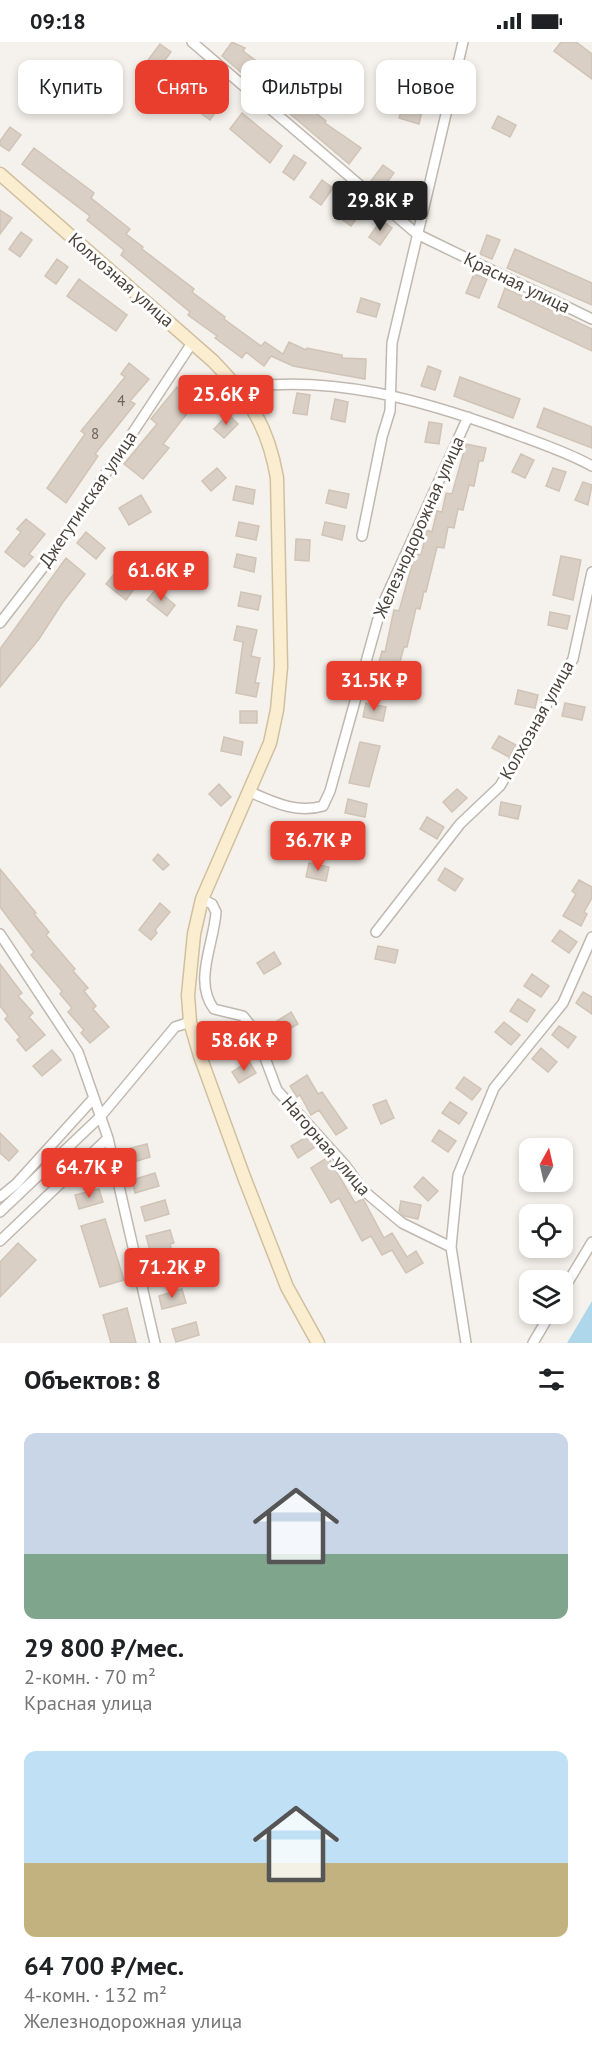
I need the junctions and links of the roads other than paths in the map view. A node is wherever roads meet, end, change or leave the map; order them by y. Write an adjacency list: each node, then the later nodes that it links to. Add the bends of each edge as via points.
1 (192, 42): 4 (street, Красная улица)
2 (463, 42): 4 (street)
3 (0, 174): 6 (main road, Колхозная улица)
4 (417, 234): 5 (street, Красная улица); 8 (street, via 392,343)
5 (592, 319)
6 (192, 343): 7 (main road, Колхозная улица); 13 (street, Джегутинская улица, via 48,561)
7 (239, 388): 8 (street, via 268,384); 14 (main road, Колхозная улица, via 264,426 277,478 281,667 270,743)
8 (389, 393): 9 (street); 11 (street, via 390,411)
9 (468, 417): 10 (street); 14 (street, Железнодорожная улица, via 381,608 323,806 309,810 277,804)
10 (592, 466)
11 (362, 536)
12 (592, 572): 16 (street, Колхозная улица, via 573,659 500,786 460,824)
13 (0, 623)
14 (250, 792): 15 (main road)
15 (202, 899): 19 (main road, via 190,964); 27 (street, Нагорная улица, via 212,904 216,912 206,971 206,998 214,1009 243,1016 255,1031 277,1090 364,1191 402,1222)
16 (376, 932)
17 (0, 934): 20 (street, via 78,1052)
18 (592, 937): 27 (street, via 563,1003 494,1088 458,1175)
19 (190, 1022): 21 (street, via 175,1027); 31 (main road, via 287,1287)
20 (93, 1099): 21 (street); 23 (street)
21 (100, 1117): 22 (street); 24 (street)
22 (108, 1138): 25 (street); 30 (street)
23 (0, 1197)
24 (0, 1212)
25 (0, 1241)
26 (592, 1242): 28 (street)
27 (451, 1247): 32 (street)
28 (573, 1274)
29 (544, 1324): 33 (street)
30 (155, 1343)
31 (318, 1343)
32 (466, 1343)
33 (533, 1343)

